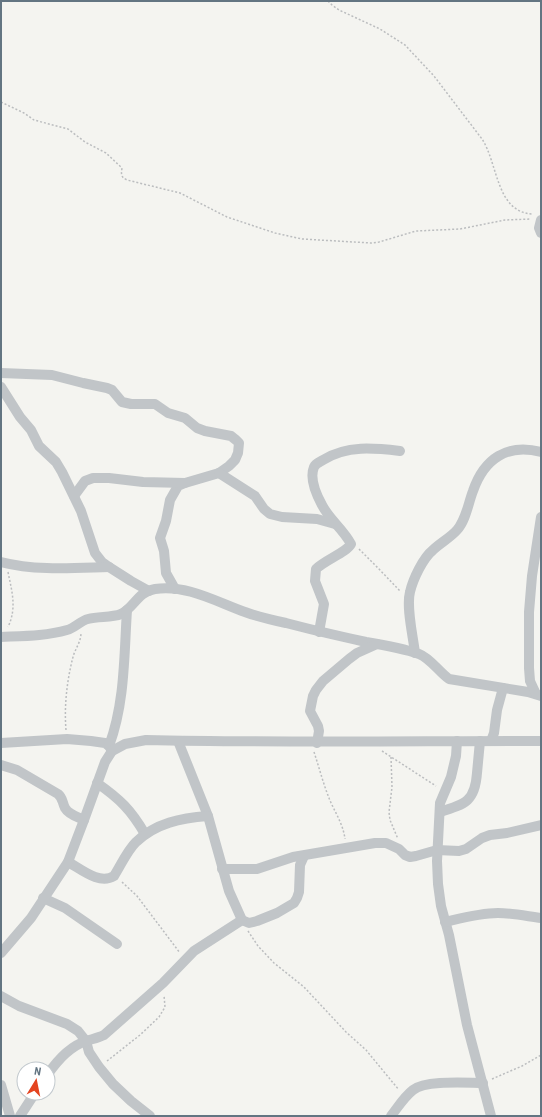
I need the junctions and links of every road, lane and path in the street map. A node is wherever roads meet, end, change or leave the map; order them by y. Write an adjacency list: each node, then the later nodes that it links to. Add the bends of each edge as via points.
1 (328, 1): 3 (path, via 339,10 380,29 411,51 434,76 482,139 506,199)
2 (1, 102): 3 (path, via 41,123 68,129 106,153 122,168 122,178 180,193 227,217 282,235 302,239 371,243 416,230 460,229 505,220)
3 (536, 218): 4 (street)
4 (541, 233)
5 (1, 373): 9 (street, via 52,374 101,386 112,390 122,402 155,404 168,413 186,418 201,430 231,436 239,443 238,454 235,460)
6 (1, 387): 11 (street, via 20,417 32,430 39,446 58,466)
7 (400, 451): 13 (street, via 376,448 350,450 336,453 317,463 312,482 321,504)
8 (541, 452): 19 (street, via 513,450 487,464 457,530 434,548 424,561 410,591)
9 (219, 473): 10 (street); 13 (street, via 255,496 270,514)
10 (185, 483): 11 (street, via 93,478 85,481); 17 (street, via 178,486 170,500 160,538 166,557 166,573)
11 (74, 496): 16 (street, via 95,553)
12 (541, 516): 27 (street, via 529,612 530,681)
13 (335, 524): 14 (street)
14 (351, 544): 19 (path, via 369,558); 22 (street, via 316,569 315,581 324,604)
15 (4, 563): 16 (street, via 56,568); 23 (path, via 14,608 13,616)
16 (109, 567): 18 (street)
17 (175, 589): 18 (street); 22 (street, via 200,595 247,613)
18 (149, 591): 20 (street, via 135,600)
19 (409, 602): 25 (street)
20 (127, 610): 21 (street, via 106,617 89,618); 37 (street, via 121,699)
21 (79, 624): 23 (street, via 69,630 46,634); 28 (path, via 81,639 73,656 68,692)
22 (319, 632): 24 (street)
23 (3, 634)
24 (377, 644): 25 (street); 36 (street, via 349,659 316,690 310,711 319,731)
25 (414, 653): 26 (street, via 428,659 449,679)
26 (503, 688): 27 (street); 32 (street)
27 (538, 695)
28 (67, 740): 35 (street); 37 (street, via 100,741)
29 (178, 741): 36 (street); 37 (street, via 146,740); 43 (street)
30 (457, 741): 31 (street); 34 (street); 41 (street, via 453,772)
31 (480, 741): 32 (street); 42 (street, via 474,793 456,807)
32 (491, 741): 33 (street)
33 (541, 741)
34 (367, 742): 36 (street); 38 (path)
35 (1, 743)
36 (314, 743): 47 (path, via 328,796 344,832)
37 (111, 748): 40 (street)
38 (391, 757): 41 (path); 48 (path, via 392,787 389,812 398,837)
39 (1, 765): 44 (street, via 22,772 58,794 68,812)
40 (97, 783): 44 (street); 46 (street, via 123,803)
41 (445, 791): 42 (street, via 440,803)
42 (440, 812): 49 (street)
43 (208, 816): 46 (street, via 170,821); 52 (street)
44 (84, 820): 51 (street)
45 (541, 825): 49 (street, via 490,835 459,851)
46 (145, 834): 53 (street)
47 (346, 848): 48 (street, via 386,843); 50 (street)
48 (399, 849): 49 (street, via 410,857)
49 (437, 850): 57 (street, via 438,884)
50 (304, 856): 52 (street, via 257,869); 56 (street, via 300,865 299,892 294,903 257,921)
51 (68, 862): 53 (street, via 102,879); 54 (street)
52 (222, 869): 56 (street, via 229,891)
53 (114, 876): 60 (path, via 137,896)
54 (43, 898): 58 (street, via 65,908); 59 (street, via 31,918)
55 (541, 918): 57 (street, via 496,913)
56 (244, 921): 60 (street, via 194,951); 69 (path, via 251,938 258,946 304,987 360,1044)
57 (445, 922): 67 (street, via 467,1025)
58 (117, 944)
59 (1, 952)
60 (185, 960): 61 (street)
61 (163, 983): 63 (street, via 104,1035); 66 (path, via 165,1007 159,1017)
62 (1, 996): 63 (street, via 19,1006 67,1024 78,1031)
63 (86, 1041): 65 (street, via 70,1051); 66 (street, via 89,1052)
64 (541, 1055): 67 (path)
65 (56, 1065)
66 (99, 1067): 73 (street, via 113,1084)
67 (483, 1083): 69 (street, via 430,1084 420,1086); 75 (street)
68 (1, 1085): 71 (street)
69 (405, 1098): 74 (street)
70 (30, 1101): 72 (street)
71 (10, 1116)
72 (20, 1116)
73 (150, 1116)
74 (391, 1116)
75 (491, 1116)

